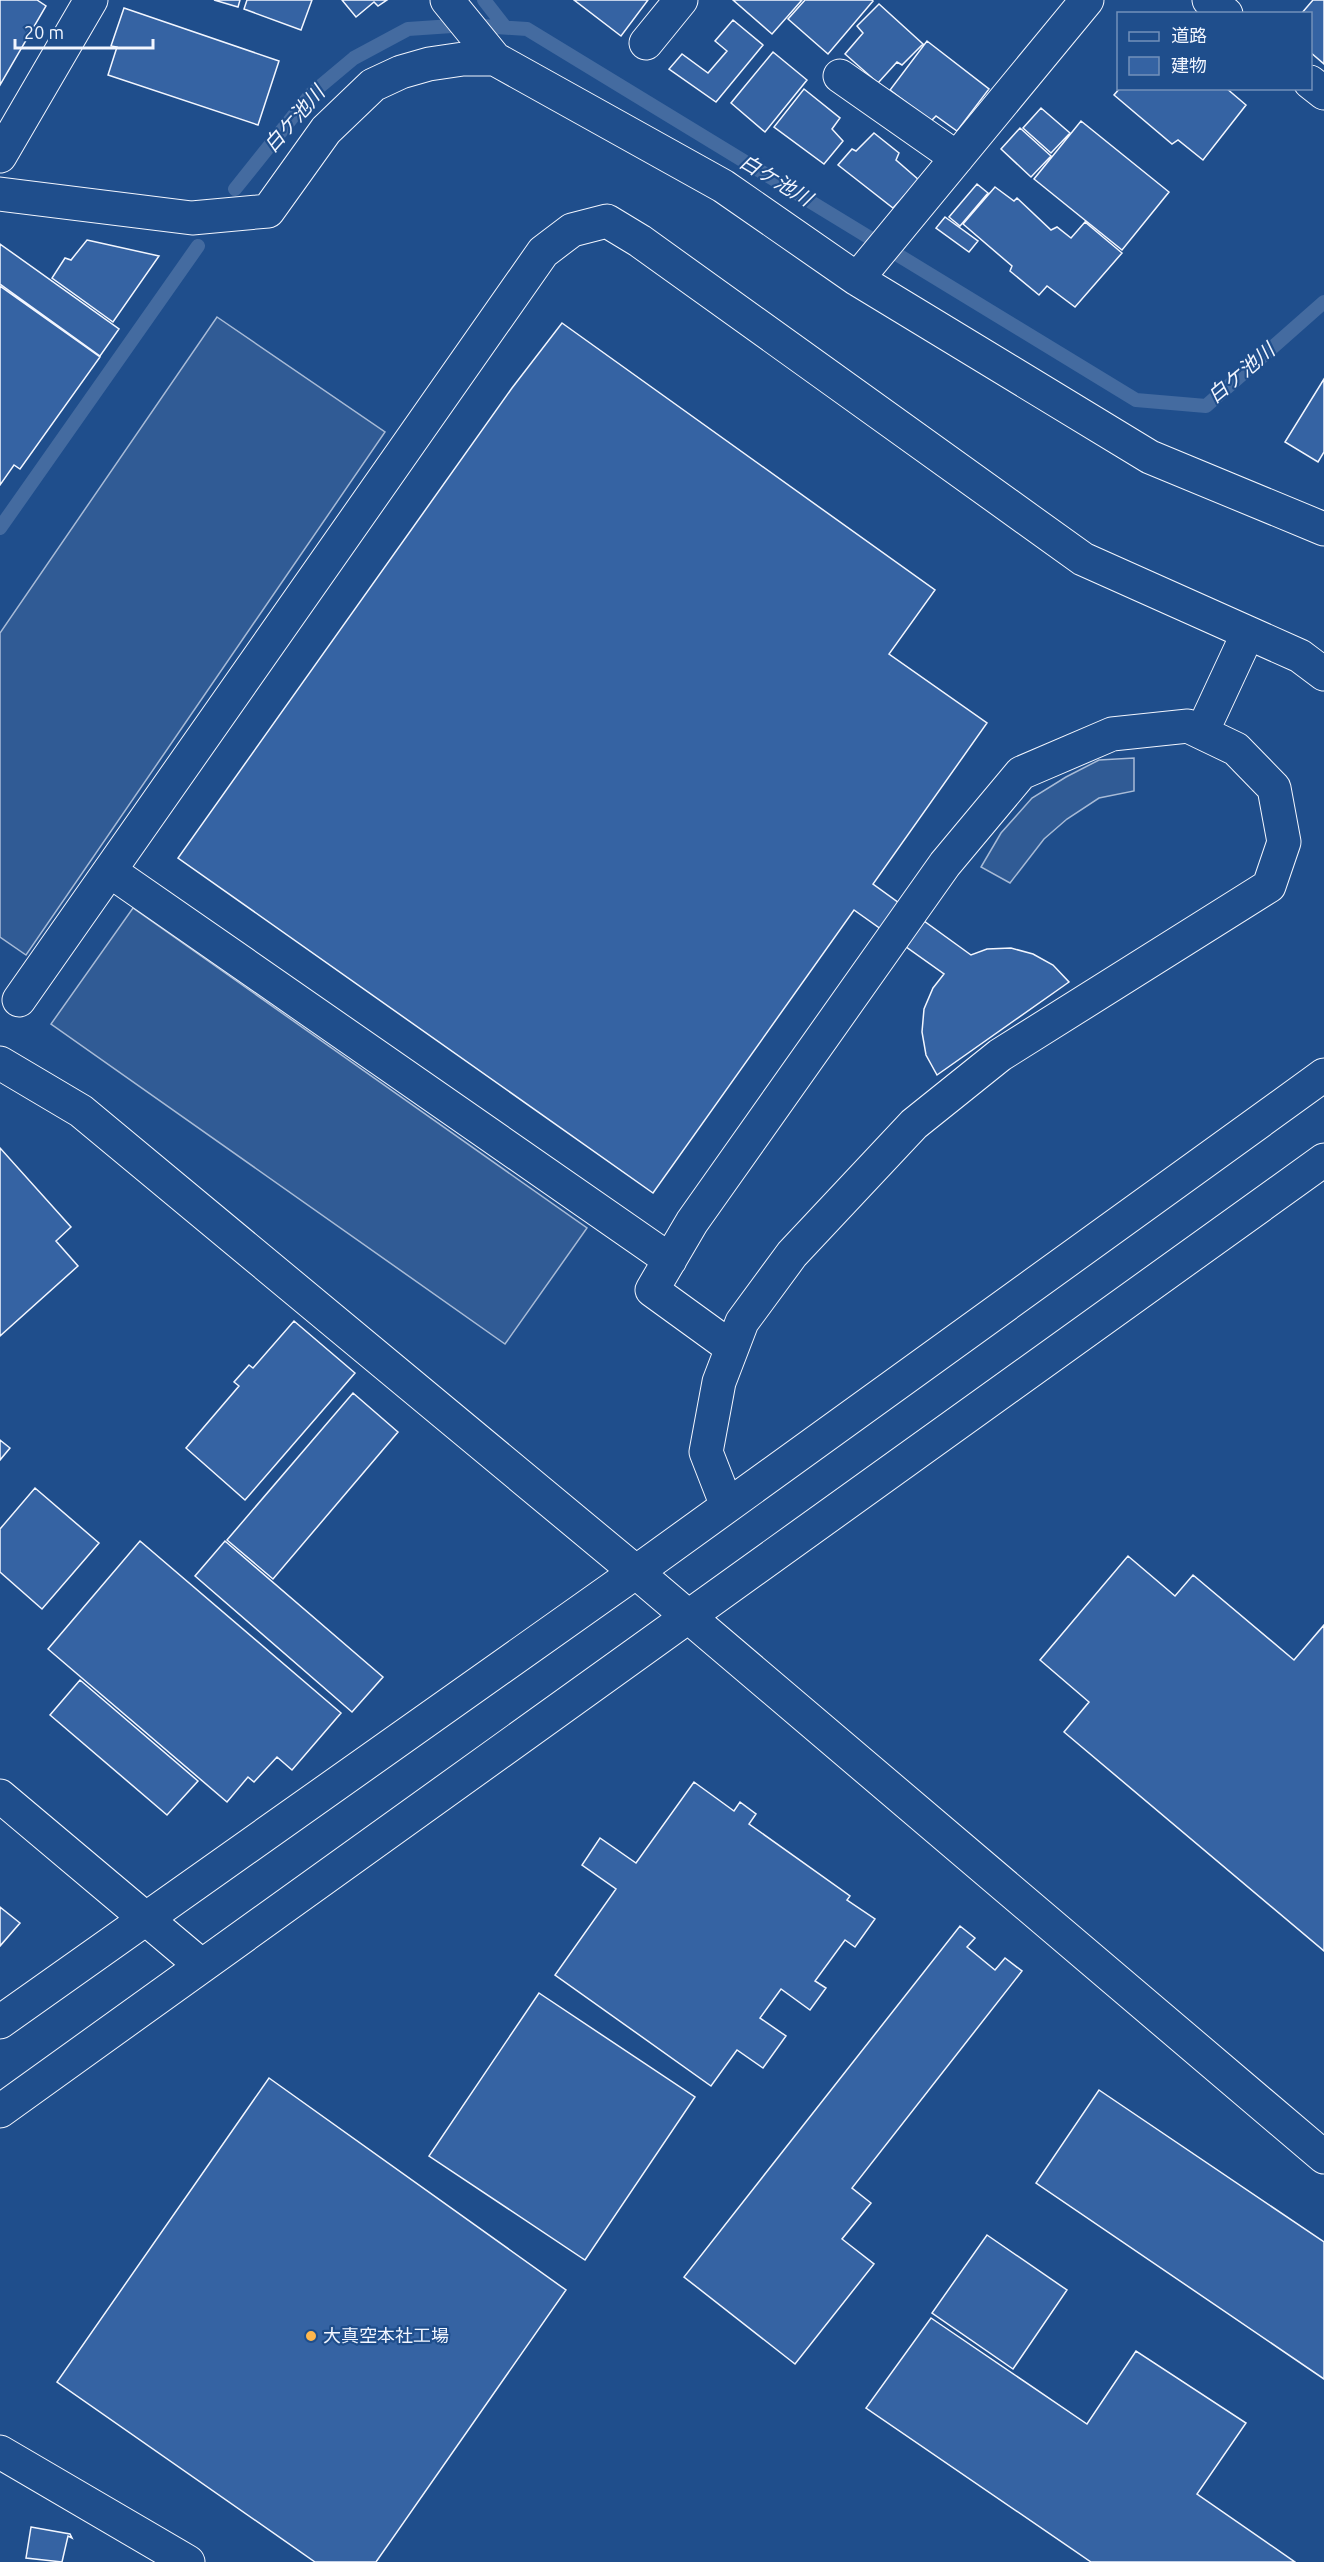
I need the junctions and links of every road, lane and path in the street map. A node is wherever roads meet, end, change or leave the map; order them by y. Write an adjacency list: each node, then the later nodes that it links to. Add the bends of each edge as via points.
1 (91, 0): 12 (street)
2 (447, 0): 8 (street)
3 (681, 0): 7 (street)
4 (1087, 0): 13 (street)
5 (1209, 0): 6 (street)
6 (1224, 12)
7 (646, 43)
8 (495, 59): 14 (street, via 429,64 373,85 327,130 268,212 192,218); 15 (street, via 723,186)
9 (840, 76): 13 (street)
10 (1312, 83): 11 (street)
11 (1324, 93)
12 (0, 156)
13 (957, 158): 15 (street)
14 (0, 194)
15 (857, 279): 16 (street, via 1150,457)
16 (1324, 529)
17 (1248, 633): 18 (street, via 1300,656); 19 (street); 20 (street, via 1083,559 607,221 572,230 543,252)
18 (1324, 674)
19 (1202, 732): 25 (street, via 1188,726 1112,734 1021,773 945,864 692,1222); 26 (street, via 1236,748 1274,788 1284,842 1269,886 1000,1055 914,1124 792,1254 742,1322)
20 (110, 871): 21 (street); 25 (street)
21 (20, 1000)
22 (0, 1063): 28 (street, via 81,1111)
23 (1324, 1075): 27 (street)
24 (1324, 1160): 29 (street)
25 (670, 1260): 26 (street, via 652,1290)
26 (732, 1348): 27 (street, via 719,1382 706,1452)
27 (727, 1506): 28 (street)
28 (636, 1572): 29 (street); 31 (street)
29 (688, 1618): 32 (street); 35 (street)
30 (0, 1796): 31 (street)
31 (144, 1918): 32 (street); 33 (street)
32 (202, 1966): 34 (street)
33 (0, 2022)
34 (0, 2111)
35 (1324, 2157)
36 (0, 2452): 37 (street)
37 (188, 2562)

